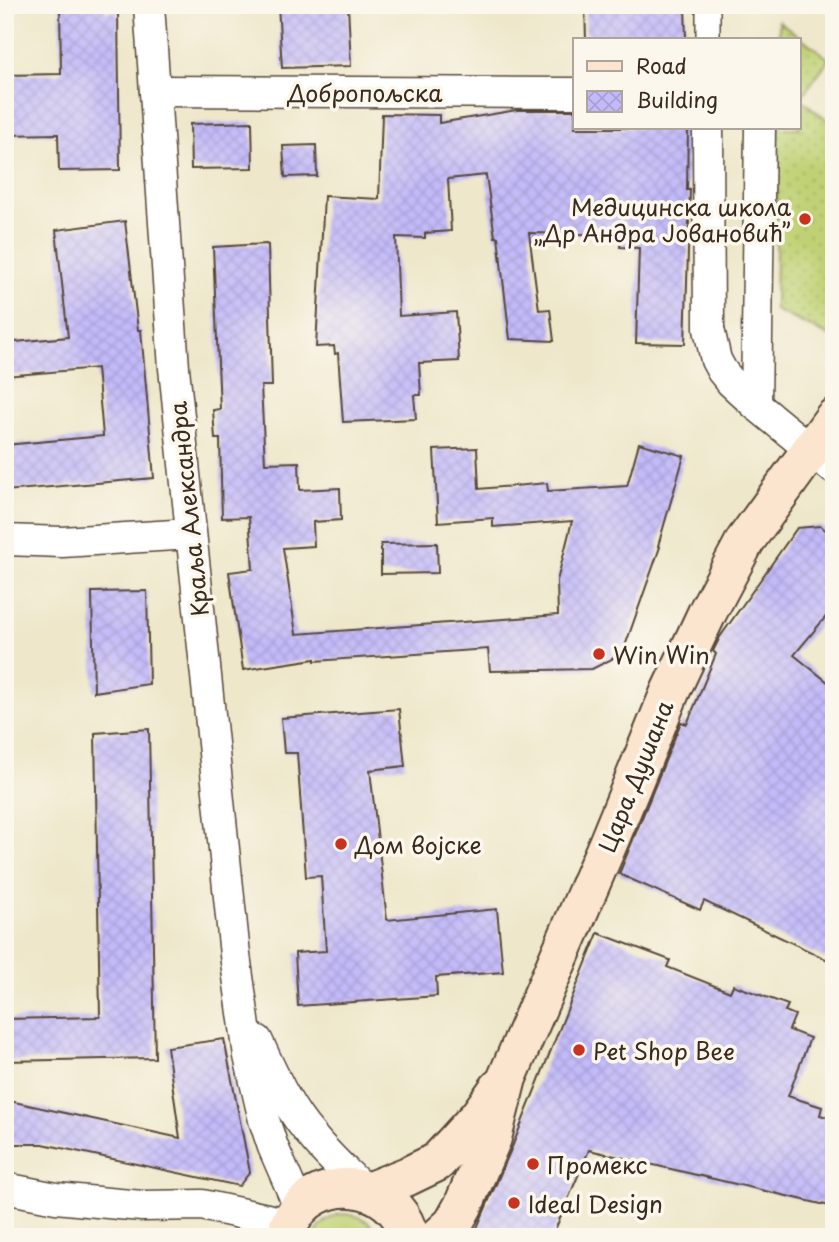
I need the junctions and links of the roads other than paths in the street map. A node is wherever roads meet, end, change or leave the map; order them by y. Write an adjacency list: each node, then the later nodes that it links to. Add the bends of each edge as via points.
1 (149, 5): 4 (street, Краља Александра)
2 (708, 5): 3 (street)
3 (708, 38)
4 (155, 91): 5 (street, Добропољска); 11 (street, Краља Александра)
5 (573, 93)
6 (708, 130): 8 (street, via 709,329 722,371)
7 (760, 130): 8 (street)
8 (756, 405): 10 (street)
9 (834, 418): 10 (main road, Цара Душана)
10 (822, 460): 14 (main road, Цара Душана, via 745,541 708,611)
11 (190, 534): 12 (street, via 62,542); 13 (street, Краља Александра)
12 (5, 540)
13 (244, 1012): 16 (street, Краља Александра, via 299,1120); 17 (street, Краља Александра, via 249,1056)
14 (507, 1078): 16 (main road, Цара Душана, via 437,1162); 19 (main road, Цара Душана, via 492,1138 453,1224)
15 (5, 1188): 17 (street, via 142,1206 202,1205)
16 (366, 1190): 17 (main road, Цара Душана, via 343,1187 324,1191 306,1201); 18 (main road, via 387,1200)
17 (292, 1223)
18 (409, 1237)
19 (439, 1237)

